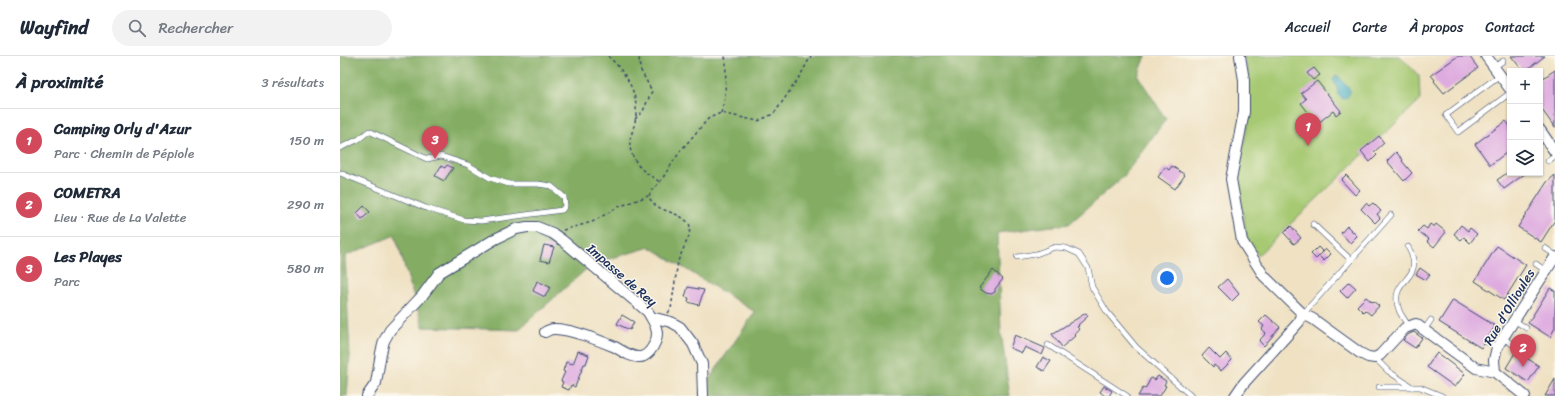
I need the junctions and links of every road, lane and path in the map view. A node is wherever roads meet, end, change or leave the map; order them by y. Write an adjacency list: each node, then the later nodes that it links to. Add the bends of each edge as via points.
1 (608, 56): 11 (path, via 624,72 632,90 636,106)
2 (640, 56): 11 (path, via 640,69 652,91 643,111)
3 (725, 56): 10 (path, via 725,98)
4 (811, 56): 10 (path, via 776,111 770,115 758,121)
5 (1240, 56): 30 (street, via 1244,80 1244,112 1231,179 1242,242 1264,276)
6 (1486, 56): 7 (street)
7 (1499, 68): 8 (street); 9 (lane, via 1446,115 1458,132)
8 (1507, 83)
9 (1507, 95)
10 (721, 113): 18 (path, via 709,118 681,150)
11 (635, 120): 18 (path, via 630,137 631,151 643,171)
12 (1543, 134): 14 (street)
13 (340, 148): 17 (lane, via 369,131 427,159 441,156 468,164 490,178 509,184 551,186 564,197 566,206 562,210 527,216 481,221 464,220 426,208)
14 (1555, 152)
15 (1555, 156): 16 (lane)
16 (1548, 161)
17 (340, 173)
18 (660, 182): 19 (path)
19 (648, 196): 22 (path, via 618,207 592,222); 31 (path, via 656,206 680,216 690,227 689,236 678,261 671,309)
20 (1391, 215): 27 (lane)
21 (1313, 224): 27 (lane)
22 (552, 233): 31 (street, Impasse de Rey); 47 (street, via 536,227 516,229 437,274 422,296 390,330 384,341 376,383)
23 (1408, 247): 34 (lane, via 1414,261 1414,270 1400,286 1397,295 1399,312)
24 (1545, 248): 26 (lane)
25 (1017, 256): 50 (lane, via 1036,254 1055,247 1066,248 1078,254 1088,268 1092,287 1106,312 1136,347)
26 (1555, 256): 29 (street, Rue d'Ollioules)
27 (1351, 260): 30 (lane)
28 (1536, 264): 29 (lane)
29 (1546, 271): 33 (street, Rue d'Ollioules)
30 (1302, 314): 43 (street, via 1313,318 1360,353); 51 (street, via 1299,322)
31 (655, 318): 37 (street, Impasse de Rey, via 658,336 656,342 646,356 640,358 568,331 553,329); 48 (street, via 680,327 693,344 702,364)
32 (1431, 320): 36 (lane)
33 (1514, 320): 35 (lane); 38 (street, Rue d'Ollioules)
34 (1409, 326): 36 (street, via 1416,324); 43 (street)
35 (1526, 328)
36 (1424, 330): 44 (street, via 1476,368)
37 (545, 332)
38 (1503, 338): 40 (lane); 42 (street, Rue d'Ollioules)
39 (1487, 342): 42 (lane)
40 (1512, 344)
41 (1048, 345): 49 (lane)
42 (1497, 347): 44 (street, Rue d'Ollioules)
43 (1375, 358): 46 (lane, via 1388,371)
44 (1495, 372): 53 (street)
45 (1379, 387): 46 (lane)
46 (1412, 387): 52 (lane, via 1420,387)
47 (367, 396)
48 (703, 396)
49 (1127, 396)
50 (1191, 396)
51 (1235, 396)
52 (1442, 396)
53 (1525, 396)

